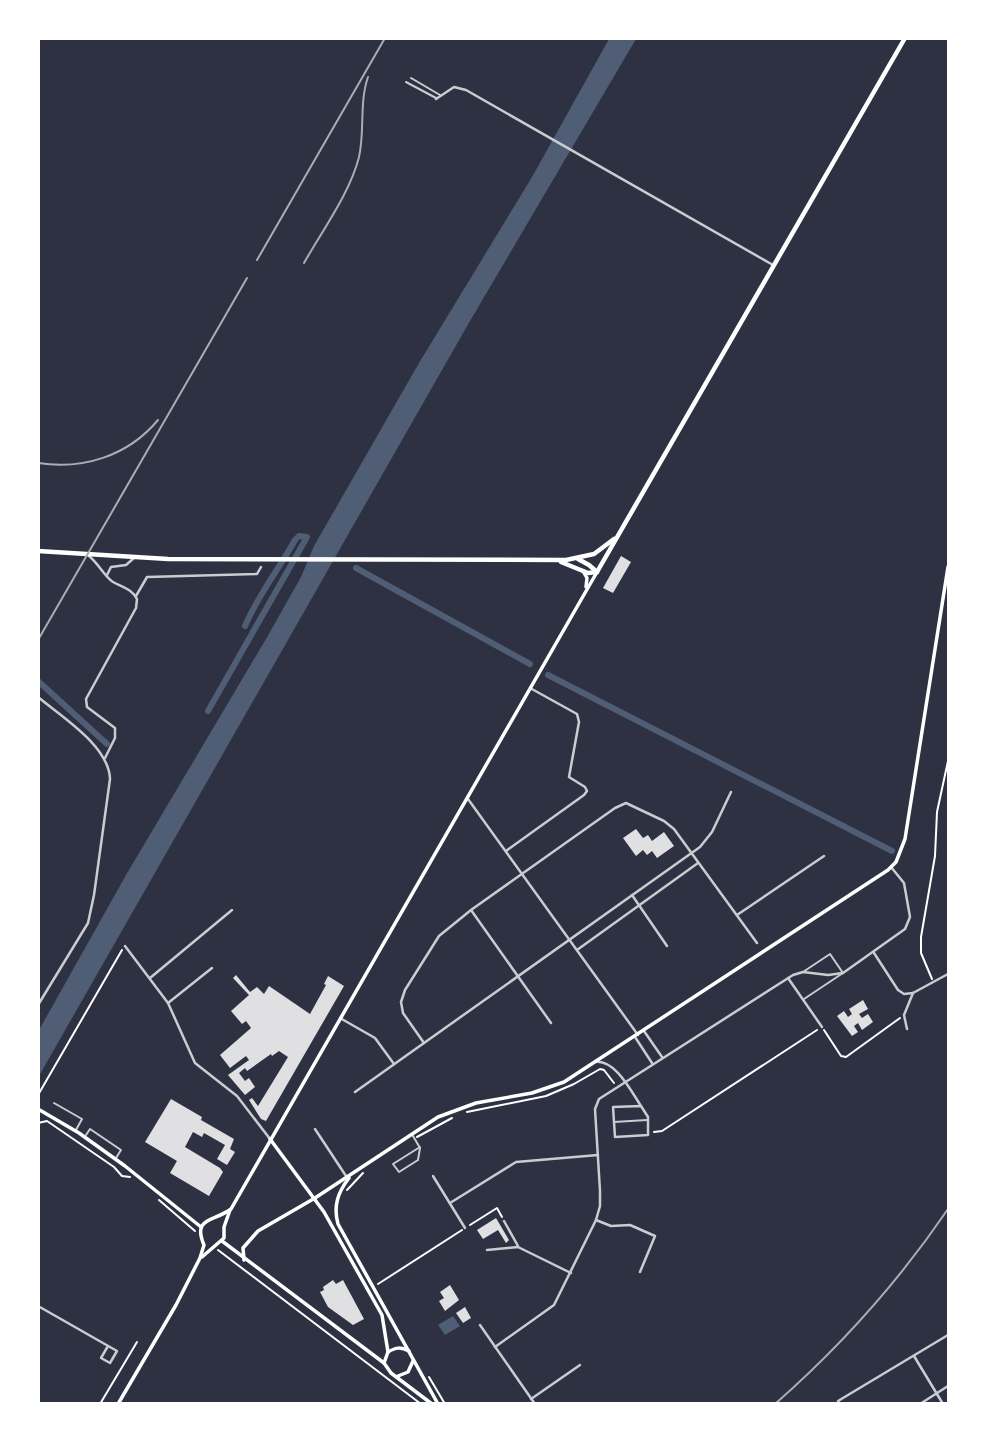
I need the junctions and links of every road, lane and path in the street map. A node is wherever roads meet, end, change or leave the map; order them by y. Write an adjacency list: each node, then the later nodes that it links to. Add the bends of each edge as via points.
1 (905, 38): 6 (main road)
2 (411, 78): 4 (lane)
3 (406, 82): 5 (lane)
4 (441, 95): 5 (street); 6 (street, via 457,86 466,89)
5 (436, 99)
6 (773, 265): 7 (main road)
7 (618, 536): 11 (main road, via 599,551); 16 (main road)
8 (38, 551): 9 (main road)
9 (89, 556): 10 (main road); 17 (street)
10 (134, 558): 12 (main road); 17 (street, via 126,565 111,567)
11 (576, 559): 12 (main road); 16 (main road)
12 (551, 560): 15 (main road)
13 (948, 566): 30 (main road, via 905,839)
14 (261, 567): 18 (street, via 257,574 147,577)
15 (583, 571): 16 (main road); 19 (main road, via 587,582)
16 (597, 572): 19 (main road)
17 (107, 575): 18 (street)
18 (136, 596): 22 (street, via 135,608 86,699 88,707 114,728 115,738)
19 (583, 596): 20 (main road)
20 (530, 688): 25 (main road); 26 (street, via 578,714 568,774 587,791)
21 (38, 697): 22 (street)
22 (105, 758): 54 (street, via 110,779 89,919)
23 (948, 761): 50 (path, via 921,937 921,953)
24 (732, 792): 27 (street, via 708,837)
25 (467, 797): 26 (street); 56 (main road)
26 (506, 851): 31 (street)
27 (691, 853): 29 (street); 31 (street, via 670,825 626,803); 32 (street)
28 (824, 856): 36 (street)
29 (698, 863): 33 (street); 36 (street)
30 (891, 867): 42 (street, via 904,883 910,922); 60 (main road)
31 (522, 874): 35 (street); 37 (street)
32 (632, 895): 33 (street); 37 (street)
33 (639, 905): 40 (street); 41 (street)
34 (232, 909): 48 (street)
35 (471, 910): 47 (street); 62 (street, via 439,936 403,995 403,1013)
36 (736, 915): 38 (street)
37 (570, 940): 41 (street); 47 (street)
38 (757, 943)
39 (125, 946): 48 (street); 69 (path)
40 (667, 946)
41 (577, 950): 61 (street)
42 (874, 953): 45 (street); 51 (street, via 898,990)
43 (212, 968): 53 (street)
44 (803, 972): 45 (street); 45 (lane, via 830,954); 49 (street)
45 (843, 974): 52 (lane)
46 (948, 974): 50 (street)
47 (518, 977): 57 (street); 62 (street)
48 (150, 978): 53 (street)
49 (788, 978): 52 (street); 63 (street)
50 (934, 983): 51 (street)
51 (911, 994): 55 (street)
52 (803, 1000): 58 (street)
53 (168, 1003): 81 (street, via 195,1063 237,1096)
54 (38, 1005)
55 (904, 1015): 58 (path, via 846,1057); 59 (street)
56 (340, 1018): 66 (street, via 375,1038); 81 (main road)
57 (551, 1023)
58 (822, 1027): 78 (path, via 662,1131)
59 (907, 1029)
60 (643, 1031): 61 (main road); 63 (street)
61 (637, 1036): 64 (main road); 65 (street)
62 (424, 1043): 66 (street)
63 (662, 1057): 65 (street)
64 (595, 1062): 67 (street, via 608,1065); 79 (main road, via 559,1084 466,1106)
65 (652, 1063): 67 (street)
66 (394, 1064): 68 (street)
67 (625, 1082): 71 (street); 83 (street, via 597,1101)
68 (355, 1092)
69 (38, 1095)
70 (54, 1103): 77 (lane, via 82,1119)
71 (642, 1107): 73 (street); 74 (street, via 614,1107)
72 (39, 1111): 77 (main road)
73 (648, 1120): 74 (lane); 78 (street)
74 (613, 1122): 78 (street, via 615,1138)
75 (38, 1123): 88 (path, via 47,1121 122,1176)
76 (315, 1129): 87 (street)
77 (75, 1131): 80 (main road)
78 (649, 1132)
79 (411, 1134): 82 (lane); 87 (main road)
80 (85, 1137): 84 (main road); 84 (lane, via 90,1129 121,1150)
81 (270, 1139): 91 (main road); 93 (main road)
82 (420, 1147): 82 (lane, via 418,1160 399,1172 393,1164)
83 (598, 1155): 92 (street, via 516,1161); 95 (street)
84 (116, 1159): 97 (main road)
85 (368, 1169): 89 (path)
86 (433, 1176): 92 (street)
87 (348, 1177): 91 (main road); 119 (main road, via 337,1200 338,1224)
88 (136, 1180)
89 (345, 1194)
90 (156, 1198): 100 (path)
91 (315, 1198): 107 (main road, via 249,1238 243,1248); 118 (main road, via 382,1315)
92 (450, 1203): 99 (street)
93 (231, 1209): 94 (main road); 98 (main road)
94 (211, 1219): 97 (main road); 98 (main road)
95 (596, 1220): 108 (street, via 611,1226 630,1225 655,1236); 109 (street)
96 (504, 1221): 99 (path, via 497,1208); 103 (street)
97 (201, 1227): 101 (main road)
98 (224, 1227): 102 (main road)
99 (465, 1228): 110 (path)
100 (199, 1235)
101 (204, 1242): 102 (main road); 106 (main road)
102 (220, 1243): 105 (main road); 107 (main road)
103 (518, 1247): 104 (street); 109 (street)
104 (487, 1250)
105 (208, 1251): 106 (main road); 131 (path, via 220,1251)
106 (200, 1258): 130 (main road)
107 (244, 1260): 122 (main road)
108 (640, 1272)
109 (571, 1273): 117 (street, via 552,1307)
110 (376, 1285)
111 (40, 1307): 112 (street); 116 (street)
112 (38, 1314)
113 (480, 1325): 117 (street)
114 (948, 1335): 120 (street)
115 (138, 1342): 129 (path)
116 (108, 1346): 116 (street, via 117,1351 110,1363 101,1358)
117 (495, 1347): 127 (street)
118 (388, 1352): 119 (main road, via 403,1348); 122 (main road)
119 (409, 1352): 121 (main road)
120 (914, 1356): 126 (street); 128 (street)
121 (413, 1359): 124 (main road, via 408,1372); 133 (main road)
122 (384, 1363): 124 (main road)
123 (580, 1365): 127 (street)
124 (396, 1376): 132 (main road)
125 (948, 1386): 126 (street)
126 (937, 1393): 135 (street); 136 (street)
127 (531, 1399): 134 (street)
128 (839, 1402)
129 (100, 1404)
130 (118, 1404)
131 (421, 1404)
132 (432, 1404)
133 (438, 1404)
134 (535, 1404)
135 (920, 1404)
136 (943, 1404)

